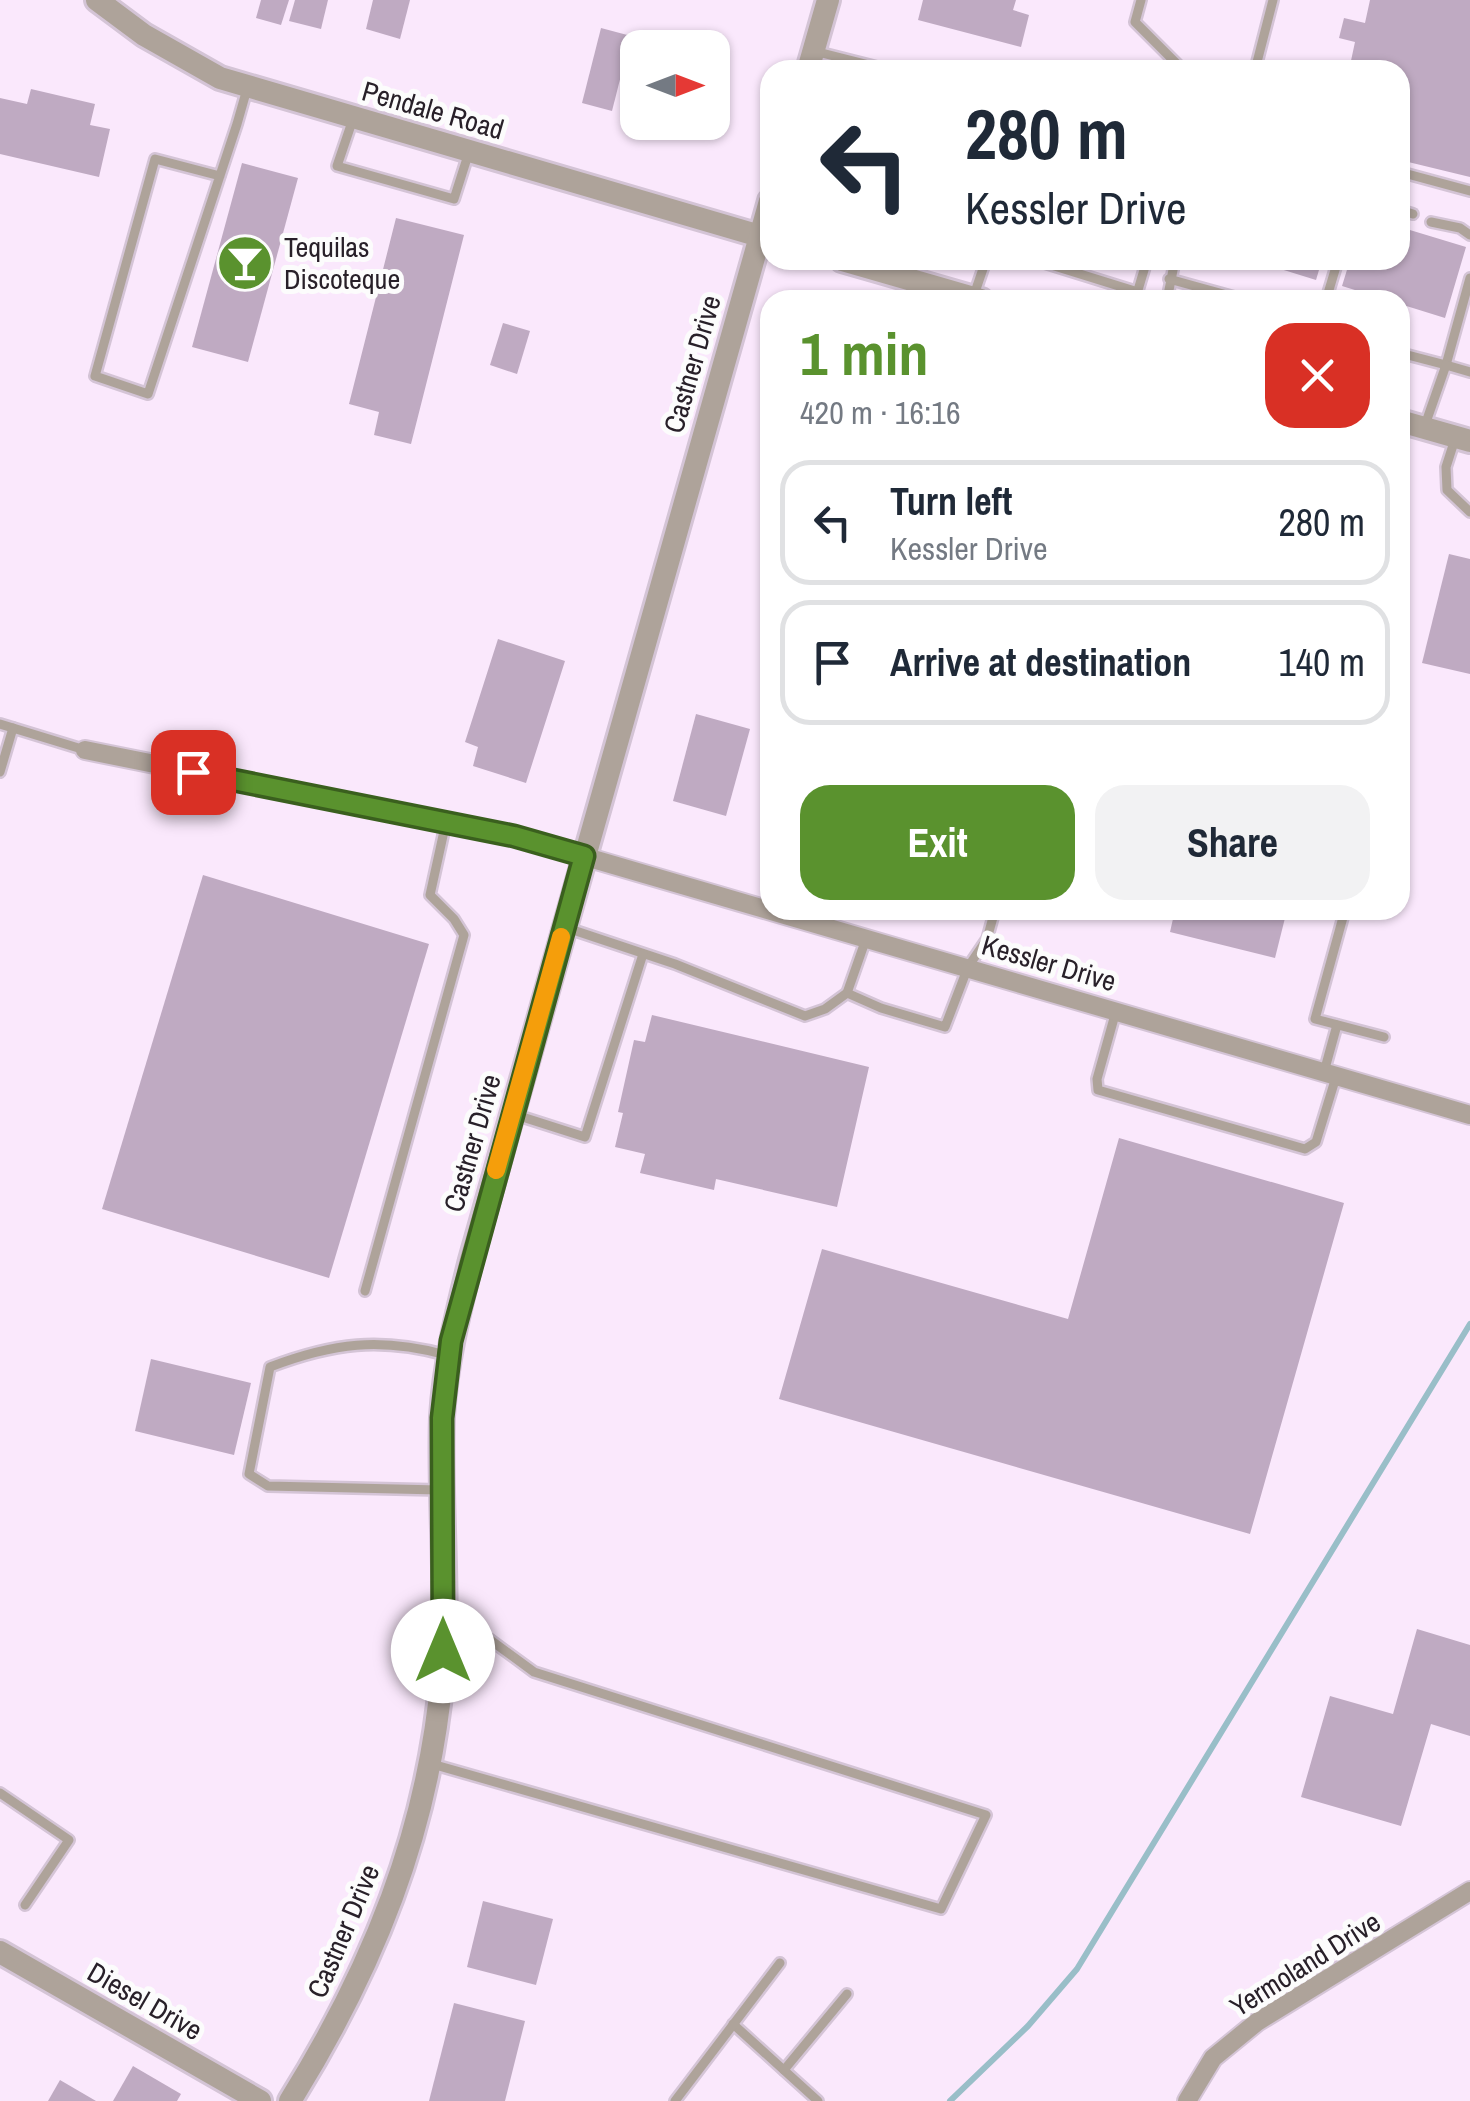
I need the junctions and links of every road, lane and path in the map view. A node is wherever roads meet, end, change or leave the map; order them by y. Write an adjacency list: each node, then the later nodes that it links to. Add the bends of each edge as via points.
1 (97, 0): 8 (street, Pendale Road, via 181,58)
2 (828, 0): 5 (street)
3 (1140, 0): 6 (lane, via 1135,22)
4 (1273, 0): 7 (lane)
5 (810, 60)
6 (1173, 60)
7 (1258, 60)
8 (248, 86): 9 (street, Pendale Road); 12 (lane)
9 (353, 118): 10 (street, Pendale Road); 10 (lane, via 337,166 454,199)
10 (469, 152): 18 (street, Pendale Road)
11 (1410, 175): 13 (lane)
12 (220, 176): 12 (lane, via 148,394 96,376 155,159)
13 (1470, 190)
14 (1410, 213): 15 (lane)
15 (1413, 214)
16 (1431, 222): 17 (lane)
17 (1470, 235)
18 (760, 237)
19 (760, 255): 41 (street, Castner Drive)
20 (877, 270): 25 (street)
21 (1063, 270): 26 (lane)
22 (1172, 270): 24 (lane)
23 (1470, 278): 30 (lane)
24 (1169, 279): 27 (lane); 28 (lane)
25 (946, 290)
26 (1119, 290)
27 (1167, 290)
28 (1209, 290)
29 (1410, 355): 30 (lane)
30 (1446, 364): 31 (lane); 33 (lane)
31 (1470, 372)
32 (1410, 423): 33 (street)
33 (1424, 428): 34 (street)
34 (1463, 439): 35 (lane, via 1446,467 1446,490)
35 (1470, 512)
36 (0, 724): 37 (lane)
37 (13, 728): 38 (lane); 39 (lane)
38 (85, 750): 40 (street, Kessler Drive)
39 (0, 772)
40 (446, 822): 41 (street, Kessler Drive); 57 (lane, via 430,896 464,935)
41 (584, 856): 42 (street, Kessler Drive); 46 (street, Castner Drive)
42 (760, 908)
43 (801, 920): 47 (street, Kessler Drive)
44 (992, 920): 49 (lane)
45 (1342, 920): 52 (lane, via 1315,1018)
46 (564, 927): 48 (lane); 55 (street, Castner Drive)
47 (866, 939): 49 (street, Kessler Drive); 50 (lane)
48 (643, 954): 50 (lane, via 804,1016); 55 (lane, via 586,1136)
49 (968, 968): 50 (lane, via 945,1027); 51 (street, Kessler Drive)
50 (847, 993)
51 (1116, 1011): 54 (street, Kessler Drive); 54 (lane, via 1098,1090 1306,1149 1316,1142)
52 (1337, 1025): 53 (lane); 54 (lane)
53 (1384, 1037)
54 (1330, 1074): 56 (street, Kessler Drive)
55 (512, 1114): 58 (street, Castner Drive)
56 (1470, 1115)
57 (366, 1291)
58 (449, 1355): 59 (street, Castner Drive); 59 (lane, via 410,1345 336,1345 270,1367 249,1474 268,1486)
59 (442, 1490): 60 (street, Castner Drive)
60 (443, 1629): 61 (street, Castner Drive); 61 (lane, via 490,1639 534,1672 986,1815 941,1909)
61 (432, 1764): 71 (street, Castner Drive, via 408,1856 355,1988)
62 (0, 1793): 64 (lane, via 69,1840)
63 (1470, 1892): 74 (street, Yermoland Drive, via 1258,2022 1213,2058)
64 (24, 1906)
65 (0, 1952): 70 (street, Diesel Drive)
66 (780, 1963): 68 (lane)
67 (846, 1994): 69 (lane)
68 (733, 2024): 69 (lane); 72 (lane)
69 (784, 2070): 73 (lane)
70 (260, 2101)
71 (290, 2101)
72 (675, 2101)
73 (818, 2101)
74 (1187, 2101)

